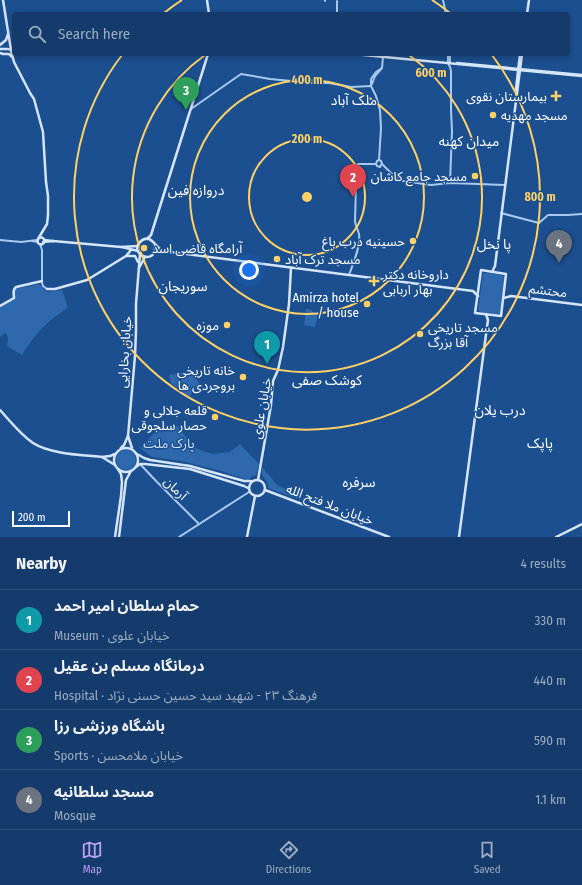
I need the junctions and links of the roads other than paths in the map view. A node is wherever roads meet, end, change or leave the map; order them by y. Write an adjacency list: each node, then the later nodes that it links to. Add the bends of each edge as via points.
1 (3, 0): 10 (main road)
2 (207, 0): 6 (main road)
3 (443, 0): 8 (street)
4 (529, 0): 9 (main road)
5 (337, 1): 7 (street)
6 (208, 12)
7 (337, 12)
8 (446, 12)
9 (527, 12)
10 (8, 34): 11 (main road); 13 (main road)
11 (9, 41): 12 (main road); 15 (main road)
12 (12, 44)
13 (0, 45)
14 (0, 49): 15 (main road)
15 (12, 50): 16 (main road)
16 (0, 53): 21 (main road, via 9,54)
17 (207, 56): 31 (main road)
18 (383, 56): 22 (main road); 30 (street, via 382,68 372,77)
19 (449, 56): 22 (street)
20 (521, 56): 23 (main road)
21 (13, 58): 42 (main road, via 34,99 43,132 48,215)
22 (449, 62): 24 (main road); 26 (main road); 35 (street, via 452,131)
23 (520, 63): 24 (main road); 25 (main road); 27 (main road)
24 (515, 68): 25 (main road)
25 (519, 69): 26 (main road); 27 (main road); 28 (main road)
26 (511, 70): 28 (main road)
27 (527, 70): 28 (main road); 29 (main road)
28 (519, 76): 36 (main road)
29 (582, 76)
30 (372, 86): 31 (street, via 288,81 240,74); 32 (street, via 380,110)
31 (191, 109): 39 (main road)
32 (379, 160): 33 (street); 34 (street)
33 (376, 164): 34 (street, via 379,167); 59 (street, via 358,164 355,223 359,241)
34 (382, 164): 35 (street, via 403,181 431,185)
35 (450, 183): 36 (street)
36 (505, 185): 38 (main road)
37 (582, 214): 38 (street, via 548,215 539,223)
38 (501, 215): 54 (main road)
39 (151, 235): 40 (main road); 43 (main road)
40 (147, 239): 43 (main road); 45 (main road, via 141,241)
41 (0, 240): 42 (street)
42 (41, 241): 46 (main road); 60 (street)
43 (153, 241): 44 (main road)
44 (155, 245): 48 (main road); 49 (main road)
45 (138, 246): 46 (main road); 50 (main road)
46 (121, 247): 47 (main road)
47 (131, 250): 50 (main road); 51 (main road)
48 (163, 251): 49 (main road); 55 (main road)
49 (155, 252): 52 (main road)
50 (139, 253): 52 (main road); 53 (main road, خیابان بخارایی)
51 (126, 256): 53 (main road, via 135,256); 62 (main road, via 87,280)
52 (145, 257): 56 (main road, خیابان بخارایی)
53 (139, 263): 56 (main road, خیابان بخارایی)
54 (495, 266): 57 (main road); 58 (main road)
55 (291, 268): 59 (main road); 87 (main road, خیابان علوی, via 283,347 273,381)
56 (139, 269): 74 (main road, خیابان بخارایی)
57 (492, 272): 58 (main road); 61 (main road, via 481,270)
58 (497, 272): 64 (main road, via 506,274)
59 (349, 275): 63 (main road)
60 (42, 281): 62 (street); 69 (main road, via 16,287 14,298)
61 (479, 287): 63 (main road); 65 (main road)
62 (47, 289)
63 (473, 291): 65 (main road)
64 (504, 292): 66 (main road, محتشم); 67 (main road)
65 (478, 296): 70 (main road, via 475,313)
66 (511, 296): 67 (main road, محتشم); 68 (main road, محتشم)
67 (504, 298): 71 (main road, via 501,316)
68 (582, 305)
69 (0, 306)
70 (486, 314): 71 (main road); 72 (main road)
71 (490, 315): 72 (main road)
72 (488, 320): 100 (main road)
73 (0, 410): 79 (main road, via 25,436 40,447)
74 (128, 436): 75 (main road, خیابان بخارایی); 76 (main road, خیابان بخارایی)
75 (121, 448): 76 (main road); 77 (main road)
76 (133, 449): 78 (main road)
77 (115, 454): 79 (main road); 83 (main road)
78 (137, 454): 80 (main road); 84 (main road)
79 (102, 457): 83 (main road)
80 (144, 458): 82 (main road, via 141,460); 88 (main road)
81 (140, 464): 82 (main road); 84 (main road); 93 (street, آرمان)
82 (145, 464): 89 (main road, via 190,469)
83 (115, 465): 85 (main road)
84 (136, 467): 86 (main road)
85 (118, 469): 86 (main road); 95 (main road, via 122,482)
86 (131, 471): 96 (main road, via 126,480)
87 (258, 480): 88 (main road); 90 (main road, via 264,483)
88 (251, 481): 89 (main road)
89 (248, 488): 91 (main road)
90 (265, 490): 92 (main road, via 260,496); 99 (main road, خیابان ملا فتح الله)
91 (249, 492): 92 (main road); 93 (street)
92 (255, 496): 98 (main road)
93 (200, 524): 97 (street)
94 (582, 524): 101 (main road)
95 (115, 537)
96 (118, 537)
97 (179, 537)
98 (247, 537)
99 (389, 537)
100 (459, 537)
101 (556, 537)

